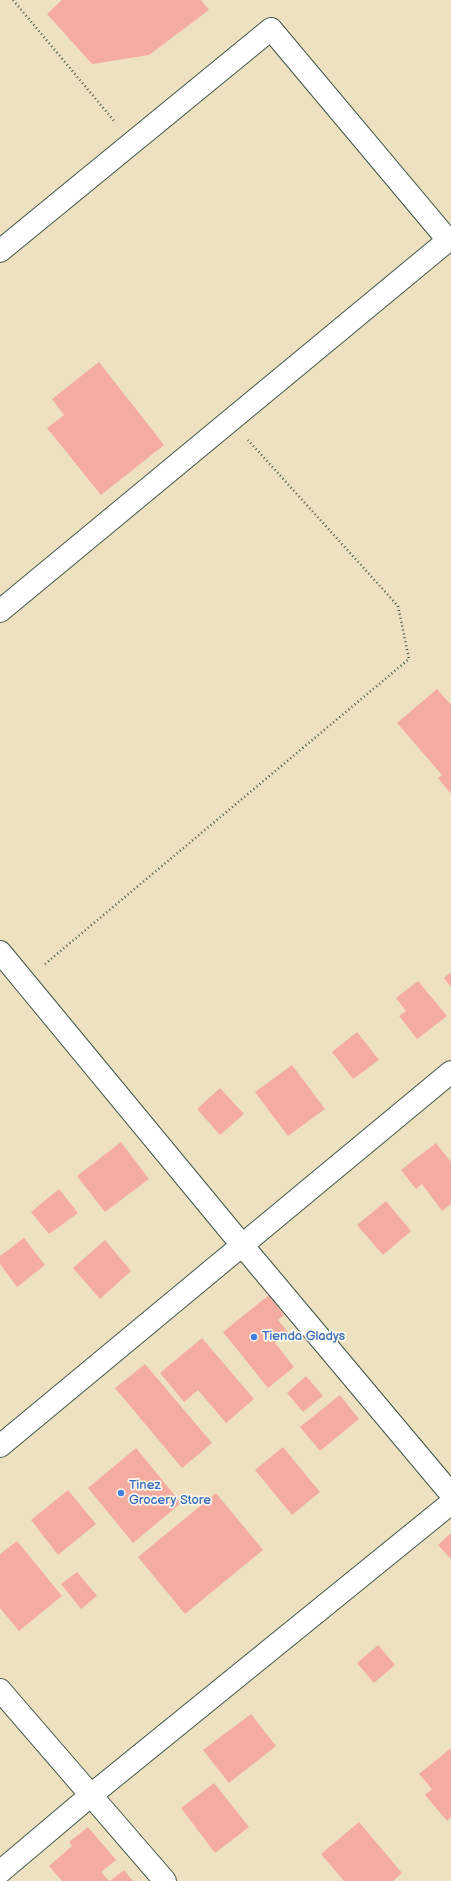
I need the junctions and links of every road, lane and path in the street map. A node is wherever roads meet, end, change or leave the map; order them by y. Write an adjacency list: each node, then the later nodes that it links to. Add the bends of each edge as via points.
1 (13, 0): 2 (path)
2 (132, 143): 3 (street, via 271,29); 4 (street)
3 (450, 239): 5 (street)
4 (0, 250)
5 (230, 420): 6 (street); 8 (path, via 398,606 409,659)
6 (0, 611)
7 (0, 952): 8 (street)
8 (24, 981): 10 (street)
9 (451, 1072): 10 (street)
10 (242, 1245): 11 (street); 12 (street)
11 (0, 1446)
12 (451, 1494)
13 (451, 1503): 15 (street)
14 (0, 1690): 15 (street)
15 (90, 1796): 16 (street); 17 (street)
16 (0, 1872)
17 (165, 1881)

